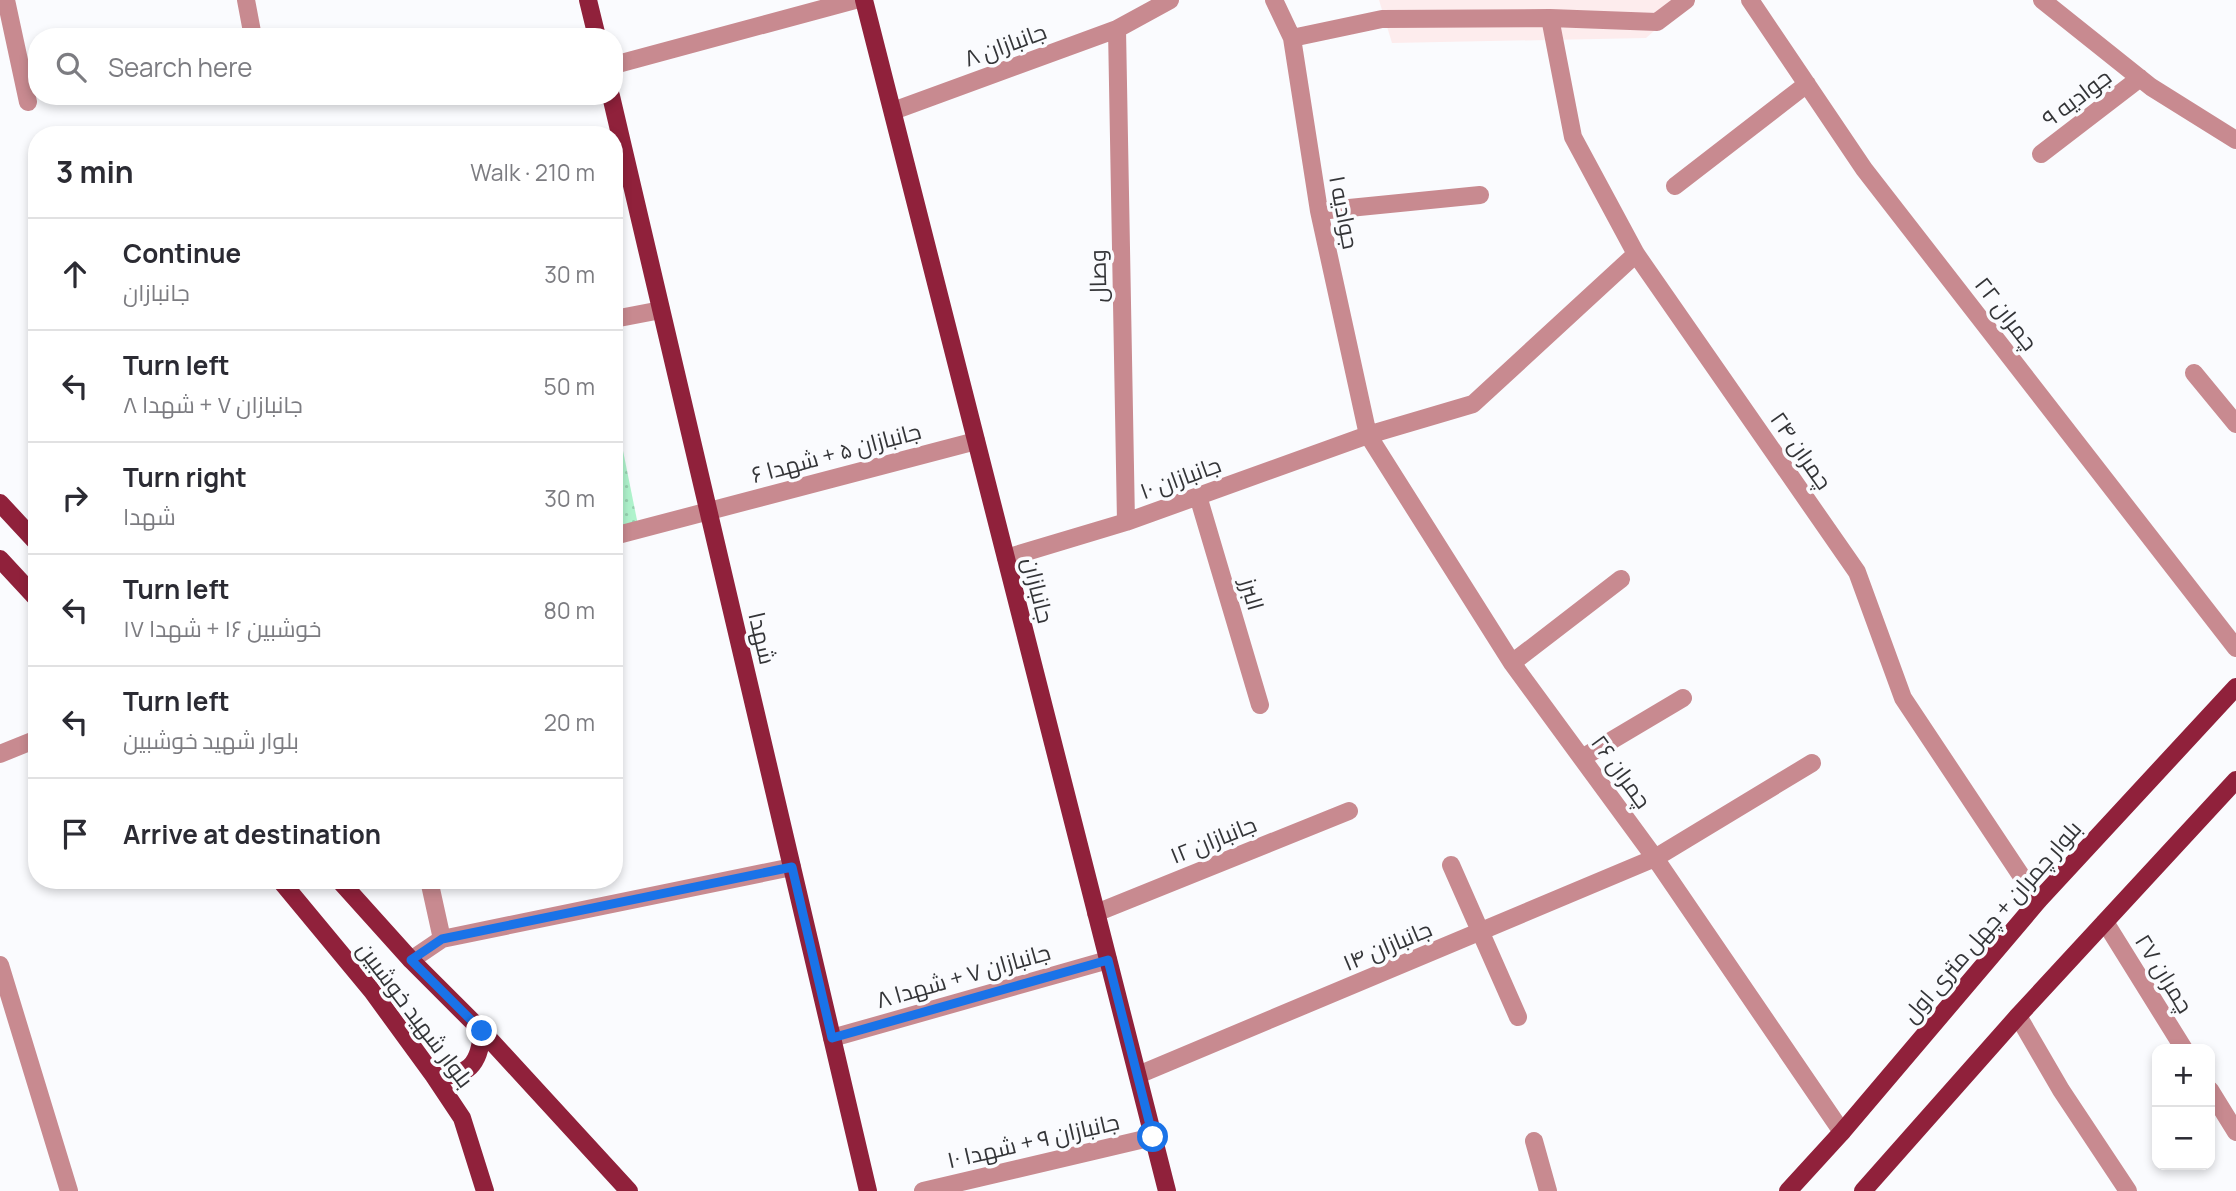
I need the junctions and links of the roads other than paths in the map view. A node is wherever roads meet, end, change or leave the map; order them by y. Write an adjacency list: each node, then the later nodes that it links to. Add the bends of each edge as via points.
1 (6, 0): 19 (street)
2 (246, 0): 12 (street)
3 (588, 0): 13 (main road)
4 (856, 0): 16 (street)
5 (864, 0): 21 (main road, جانبازان)
6 (1170, 0): 14 (street, جانبازان ۸)
7 (1274, 0): 15 (street, جوادیه ۱)
8 (1686, 0): 11 (street, via 1657,22)
9 (1750, 0): 18 (street, چمران ۲۲)
10 (2042, 0): 17 (street)
11 (1550, 18): 15 (street, via 1382,19); 29 (street, چمران ۲۴, via 1573,137)
12 (251, 28)
13 (595, 28)
14 (1117, 29): 21 (street, جانبازان ۸); 39 (street, وصال)
15 (1292, 38): 28 (street, جوادیه ۱)
16 (623, 63)
17 (2140, 78): 23 (street); 25 (street, جوادیه ۹)
18 (1807, 84): 26 (street); 46 (street, چمران ۲۲, via 1864,169)
19 (28, 102)
20 (613, 105): 22 (main road, شهدا)
21 (892, 111): 35 (main road, جانبازان)
22 (618, 126)
23 (2236, 140)
24 (623, 147): 30 (main road, شهدا)
25 (2041, 154)
26 (1675, 186)
27 (1480, 195): 28 (street)
28 (1319, 211): 34 (street, جوادیه ۱)
29 (1636, 254): 34 (street, جانبازان ۱۰, via 1473,404); 63 (street, چمران ۲۴, via 1857,572 1903,698)
30 (661, 310): 31 (street); 38 (main road, شهدا)
31 (623, 317)
32 (2194, 373): 33 (street)
33 (2236, 424)
34 (1368, 435): 36 (street, جانبازان ۱۰); 47 (street, چمران ۲۶)
35 (976, 441): 38 (street, جانبازان ۵ + شهدا ۶); 42 (main road, جانبازان)
36 (1198, 496): 39 (street, جانبازان ۱۰); 50 (street, البرز)
37 (0, 503): 40 (main road)
38 (708, 511): 41 (street, جانبازان ۵ + شهدا ۶); 59 (main road, شهدا)
39 (1126, 522): 42 (street, جانبازان ۱۰)
40 (28, 534)
41 (623, 534)
42 (1006, 558): 64 (main road, جانبازان)
43 (0, 559): 45 (main road)
44 (1621, 579): 47 (street)
45 (28, 589)
46 (2236, 648)
47 (1512, 663): 53 (street, چمران ۲۶)
48 (2236, 687): 63 (main road, بلوار چمران + چهل متری اول)
49 (1683, 698): 53 (street)
50 (1260, 705)
51 (28, 743): 52 (street)
52 (0, 754)
53 (1582, 758): 57 (street, چمران ۲۶)
54 (1812, 763): 57 (street, جانبازان ۱۴)
55 (2236, 780): 65 (main road)
56 (1349, 811): 64 (street, جانبازان ۱۲)
57 (1655, 858): 66 (street, جانبازان ۱۴); 79 (street, چمران ۲۶)
58 (1451, 865): 66 (street)
59 (792, 867): 67 (street); 74 (main road, شهدا)
60 (287, 889): 77 (main road, بلوار شهید خوشبین, via 372,991)
61 (347, 889): 68 (main road, بلوار شهید خوشبین)
62 (431, 889): 67 (street)
63 (2038, 901): 79 (main road, بلوار چمران + چهل متری اول)
64 (1096, 913): 69 (main road, جانبازان)
65 (2105, 922): 71 (main road); 75 (street, چمران ۲۷)
66 (1482, 932): 72 (street); 76 (street, جانبازان ۱۴)
67 (442, 939): 68 (street)
68 (411, 960): 73 (main road, بلوار شهید خوشبین)
69 (1108, 960): 74 (street, جانبازان ۷ + شهدا ۸); 76 (main road, جانبازان)
70 (0, 965): 83 (street)
71 (2018, 1016): 91 (main road); 92 (street)
72 (1518, 1017)
73 (482, 1031): 77 (main road, via 481,1051 471,1067 454,1076); 85 (main road, بلوار شهید خوشبین)
74 (832, 1038): 86 (main road, شهدا)
75 (2181, 1044)
76 (1138, 1075): 81 (main road, جانبازان)
77 (434, 1076): 84 (main road, بلوار شهید خوشبین, via 462,1118)
78 (2215, 1098): 80 (street)
79 (1842, 1132): 90 (main road, بلوار چمران + چهل متری اول)
80 (2236, 1132)
81 (1153, 1137): 87 (street, جانبازان ۹ + شهدا ۱۰); 88 (main road, جانبازان)
82 (1534, 1141): 89 (street)
83 (69, 1191)
84 (485, 1191)
85 (629, 1191)
86 (868, 1191)
87 (923, 1191)
88 (1167, 1191)
89 (1548, 1191)
90 (1788, 1191)
91 (1863, 1191)
92 (2128, 1191)

